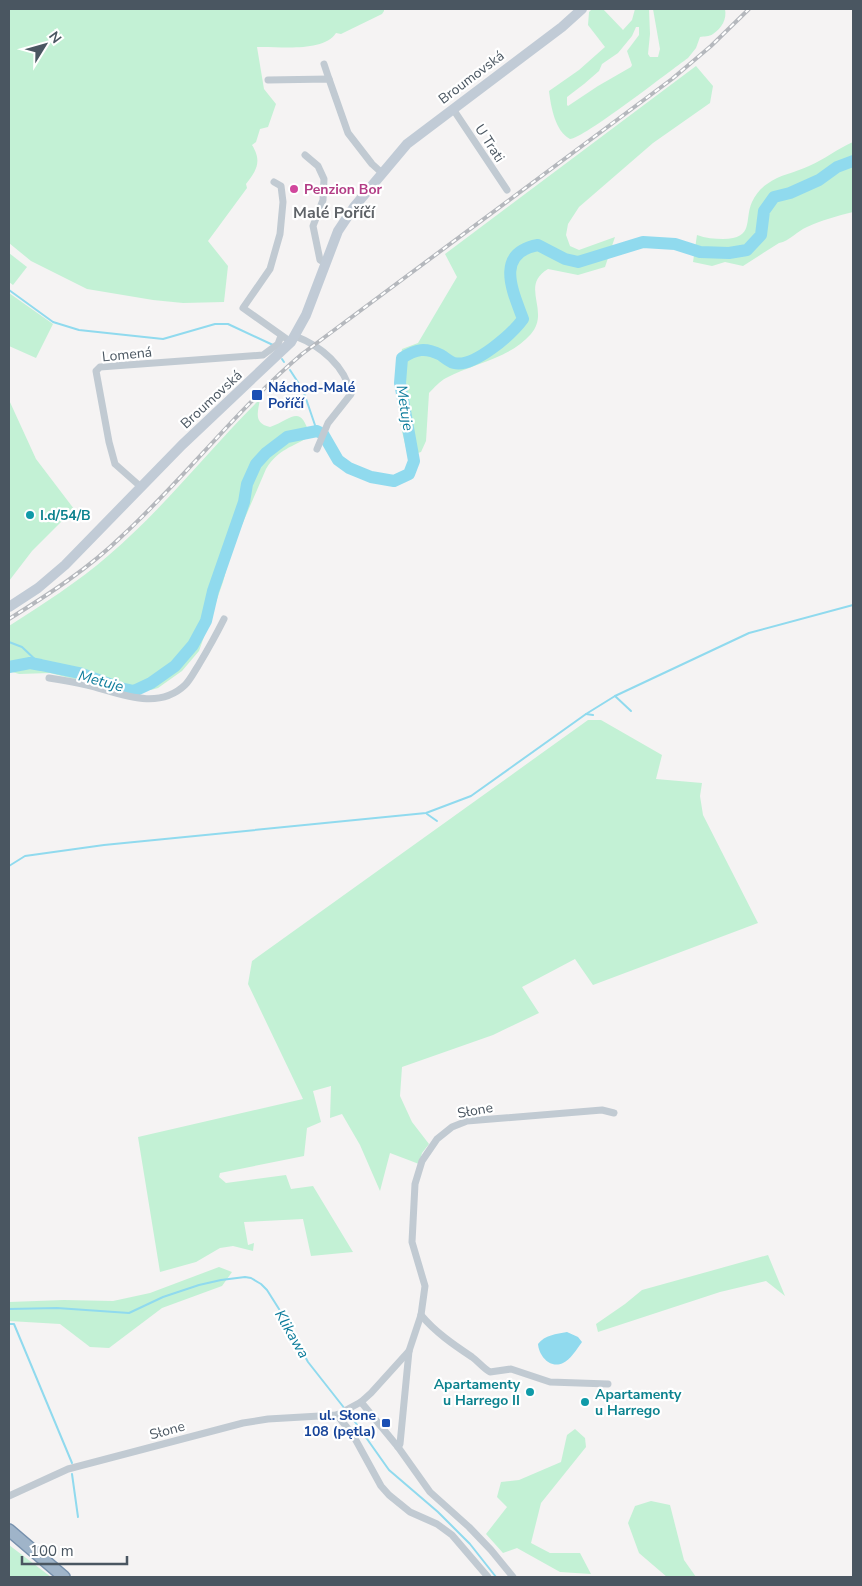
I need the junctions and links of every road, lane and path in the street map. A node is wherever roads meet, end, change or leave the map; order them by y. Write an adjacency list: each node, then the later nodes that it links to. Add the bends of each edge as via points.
1 (582, 9): 5 (main road, Broumovská)
2 (324, 64): 3 (street)
3 (329, 78): 4 (street); 7 (street, via 348,133)
4 (268, 80)
5 (453, 108): 7 (main road, Broumovská, via 407,144); 9 (street, U Trati)
6 (305, 154): 10 (street, via 318,166 324,179 323,200 313,226 320,260)
7 (382, 173): 10 (main road, Broumovská, via 342,225)
8 (274, 182): 11 (street, via 281,186 283,202 280,234 270,269 244,308)
9 (506, 190)
10 (325, 263): 11 (main road, Broumovská, via 314,296)
11 (289, 338): 12 (street, via 304,340 323,351 349,385 351,394 328,423); 13 (main road, Broumovská); 13 (street, Lomená, via 263,355 100,367 96,371 115,464)
12 (317, 449)
13 (141, 487): 14 (main road, Broumovská, via 57,573)
14 (9, 607)
15 (224, 619): 16 (street, via 185,685 168,695 139,698)
16 (49, 678)
17 (614, 1113): 18 (street, Słone, via 602,1110 478,1119 452,1127 437,1139 422,1161 415,1184 412,1242 425,1286)
18 (421, 1315): 19 (street, Słone); 20 (street, via 432,1329 490,1372 512,1368 550,1382)
19 (409, 1351): 21 (street, Słone); 23 (street, Słone)
20 (608, 1384)
21 (361, 1402): 22 (street, Słone); 23 (street)
22 (340, 1414): 24 (street, Słone, via 243,1423 68,1470); 29 (street, via 390,1496 410,1512 452,1535)
23 (398, 1447): 30 (street, via 430,1492 469,1527)
24 (9, 1496)
25 (9, 1530): 27 (highway)
26 (9, 1536): 27 (highway)
27 (37, 1556): 28 (highway)
28 (64, 1577)
29 (488, 1577)
30 (513, 1577)

